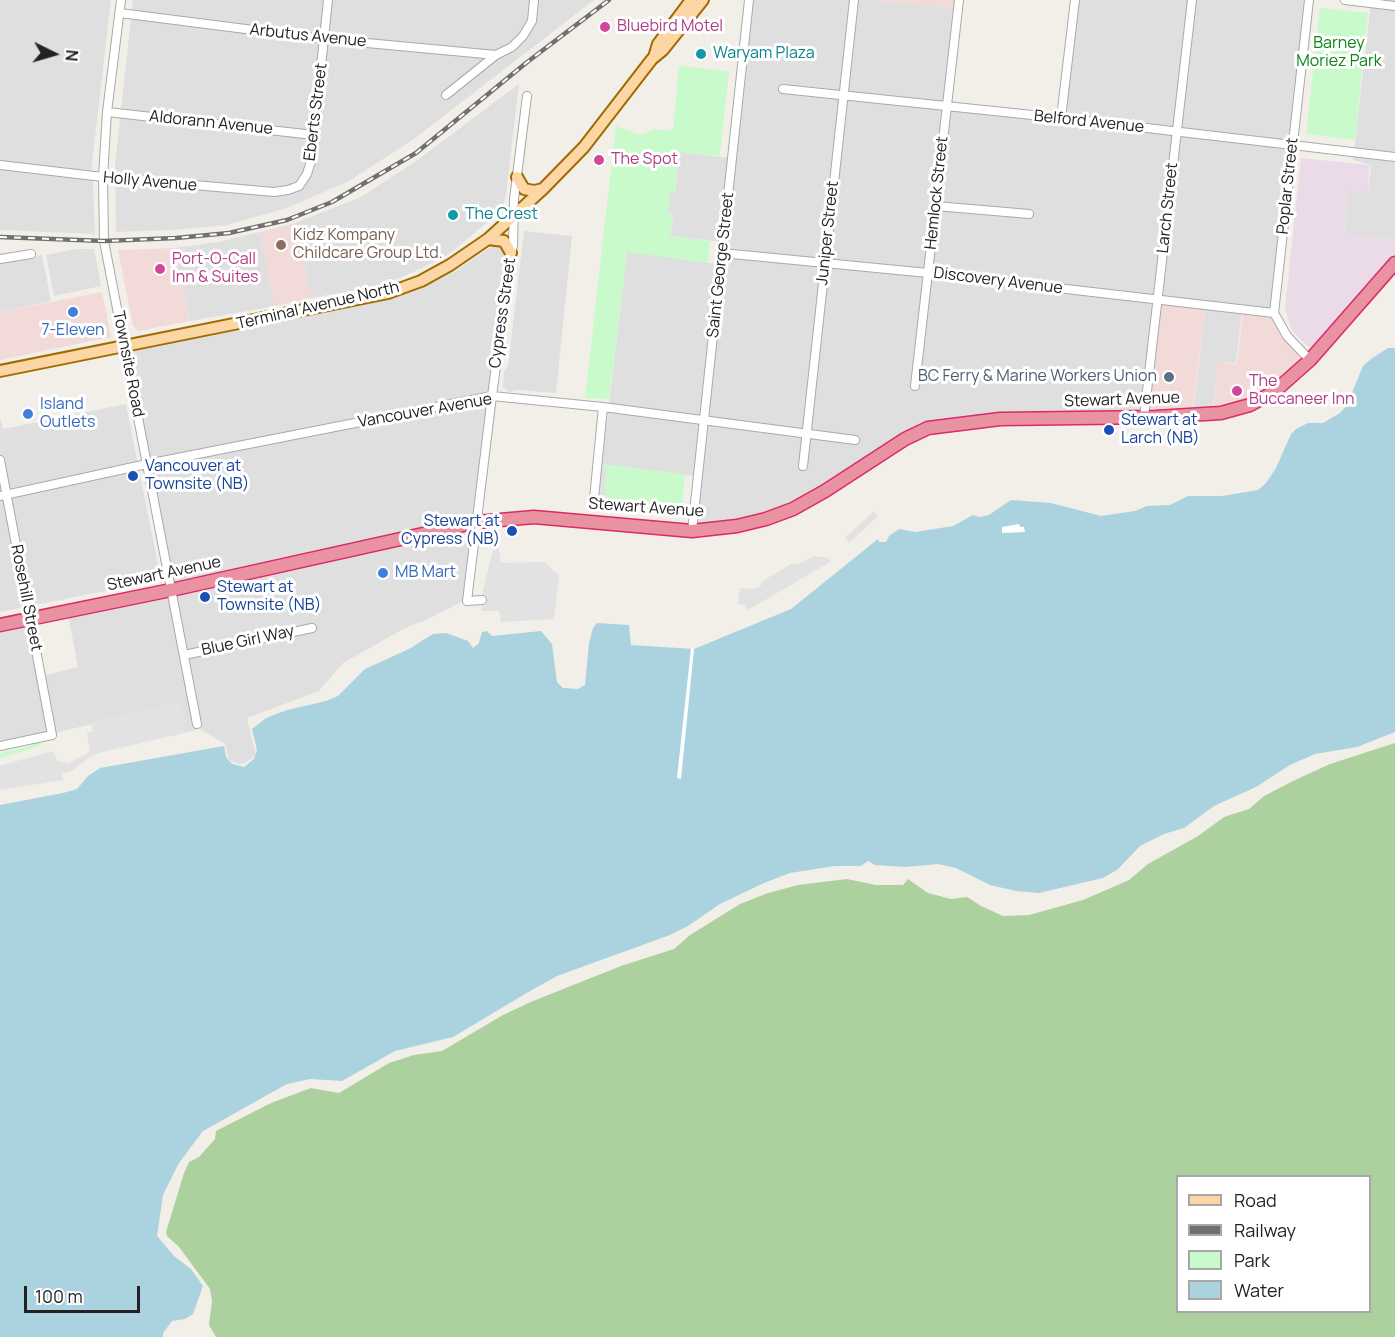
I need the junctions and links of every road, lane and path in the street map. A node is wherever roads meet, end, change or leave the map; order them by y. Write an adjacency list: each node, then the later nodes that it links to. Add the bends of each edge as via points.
1 (121, 0): 14 (street, Townsite Road)
2 (328, 0): 15 (street, Eberts Street)
3 (534, 0): 16 (street, via 532,21 523,36)
4 (691, 0): 17 (main road, Terminal Avenue North, via 658,44)
5 (703, 0): 17 (main road, Terminal Avenue North)
6 (749, 0): 39 (street, Saint George Street)
7 (854, 0): 21 (street, Juniper Street)
8 (959, 0): 22 (street, Hemlock Street)
9 (1075, 0): 24 (street)
10 (1192, 0): 25 (street, Larch Street)
11 (1309, 0): 27 (street, Poplar Street)
12 (1345, 0): 13 (street)
13 (1395, 6)
14 (120, 14): 15 (street, Arbutus Avenue); 23 (street, Townsite Road)
15 (324, 39): 16 (street, Arbutus Avenue); 26 (street, Eberts Street)
16 (496, 55): 19 (street)
17 (654, 57): 33 (main road, Terminal Avenue North, via 584,147)
18 (783, 89): 21 (street, Belford Avenue)
19 (446, 95)
20 (527, 96): 31 (street, Cypress Street)
21 (843, 96): 22 (street, Belford Avenue); 42 (street, Juniper Street)
22 (946, 106): 24 (street, Belford Avenue); 34 (street, Hemlock Street)
23 (107, 112): 26 (street, Aldorann Avenue); 30 (street, Townsite Road)
24 (1061, 118): 25 (street, Belford Avenue)
25 (1177, 132): 27 (street, Belford Avenue); 45 (street, Larch Street)
26 (314, 135): 32 (street, Eberts Street, via 311,161)
27 (1292, 145): 28 (street, Belford Avenue); 46 (street, Poplar Street)
28 (1395, 157)
29 (0, 165): 30 (street, Holly Avenue)
30 (103, 177): 32 (street, Holly Avenue, via 274,192); 47 (street, Townsite Road, via 104,242)
31 (516, 177): 33 (main road, via 524,189); 36 (street, Cypress Street)
32 (299, 186)
33 (543, 189): 36 (main road, Terminal Avenue North)
34 (936, 206): 35 (street); 44 (street, Hemlock Street)
35 (1029, 214)
36 (514, 215): 37 (main road, Terminal Avenue North); 38 (street, Cypress Street)
37 (488, 239): 38 (main road, via 504,241); 47 (main road, Terminal Avenue North, via 421,281 388,293)
38 (511, 253): 51 (street, Cypress Street)
39 (722, 253): 42 (street, Discovery Avenue); 54 (street, Saint George Street)
40 (31, 254): 41 (street)
41 (0, 259)
42 (825, 263): 44 (street, Discovery Avenue); 55 (street, Juniper Street)
43 (1395, 263): 48 (highway, Stewart Avenue)
44 (928, 273): 45 (street, Discovery Avenue); 50 (street, Hemlock Street)
45 (1158, 300): 46 (street, Discovery Avenue); 53 (street, Larch Street)
46 (1274, 313): 48 (street, via 1287,336)
47 (126, 347): 49 (main road, Terminal Avenue North); 58 (street, Townsite Road)
48 (1310, 360): 53 (highway, Stewart Avenue, via 1274,392 1250,405 1221,412)
49 (0, 371)
50 (915, 387)
51 (492, 396): 52 (street, Vancouver Avenue); 58 (street, Vancouver Avenue); 62 (street, Cypress Street)
52 (603, 407): 54 (street, Vancouver Avenue); 61 (street)
53 (1144, 417): 63 (highway, Stewart Avenue, via 1000,419 928,428 904,438 793,509 737,526)
54 (704, 422): 55 (street, Vancouver Avenue); 63 (street, Saint George Street)
55 (806, 434): 56 (street, Vancouver Avenue); 59 (street, Juniper Street)
56 (855, 440)
57 (0, 460): 60 (street, Rosehill Street)
58 (147, 464): 60 (street, Vancouver Avenue); 64 (street, Townsite Road)
59 (803, 466)
60 (3, 496): 66 (street, Rosehill Street)
61 (594, 499)
62 (477, 522): 63 (highway, Stewart Avenue, via 534,516); 64 (highway, Stewart Avenue); 65 (street, Cypress Street, via 467,601)
63 (692, 531)
64 (171, 590): 66 (highway, Stewart Avenue); 69 (street, Townsite Road)
65 (482, 600)
66 (30, 619): 67 (highway, Stewart Avenue); 71 (street, Rosehill Street, via 52,735)
67 (0, 625)
68 (312, 628): 69 (street, Blue Girl Way)
69 (184, 655): 70 (street, Townsite Road)
70 (197, 724)
71 (0, 746)

